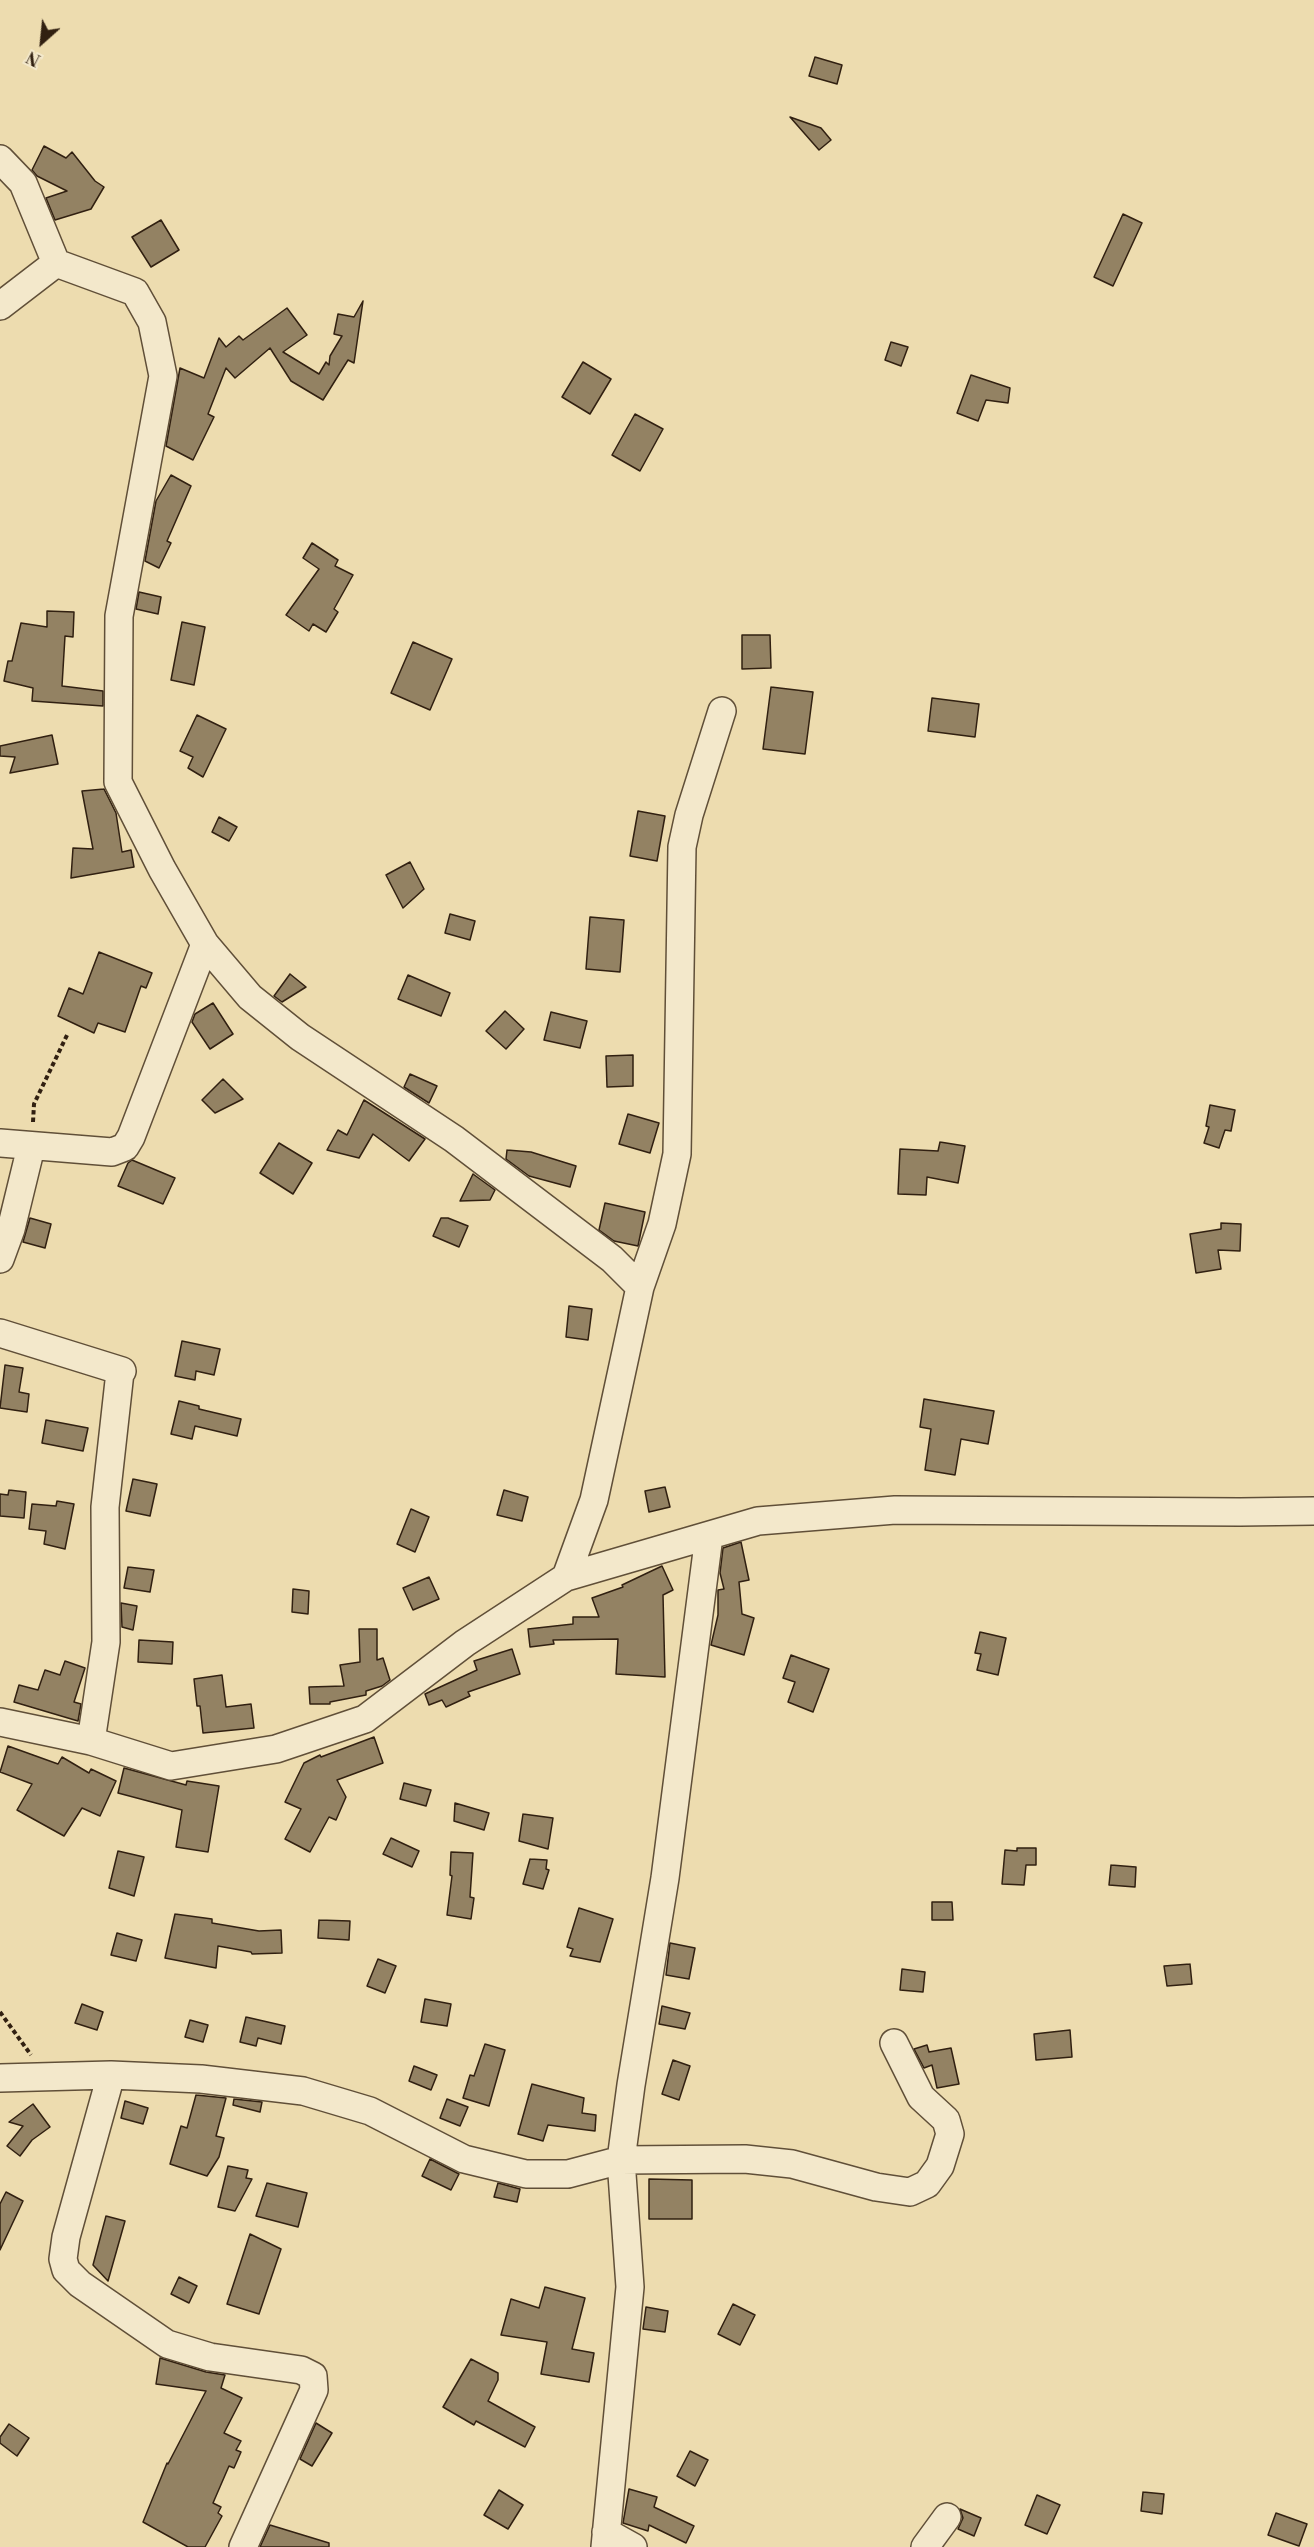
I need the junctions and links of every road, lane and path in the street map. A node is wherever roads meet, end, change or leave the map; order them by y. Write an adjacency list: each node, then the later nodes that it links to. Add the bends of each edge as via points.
1 (0, 159): 2 (street, via 23,183)
2 (56, 263): 3 (street); 5 (street, via 135,292 152,322 163,376 120,616 118,782)
3 (0, 306)
4 (722, 711): 10 (street, via 682,846 677,1154 662,1224)
5 (205, 944): 8 (street, via 124,1147 112,1152); 10 (street, via 250,997 300,1037 454,1139 612,1259)
6 (68, 1033): 8 (path, via 34,1104)
7 (0, 1143): 8 (street)
8 (31, 1147): 9 (street)
9 (0, 1259)
10 (640, 1287): 14 (street, via 594,1500)
11 (0, 1333): 16 (street, via 122,1371 105,1507 106,1642)
12 (1314, 1510): 13 (street, via 895,1510 758,1521)
13 (709, 1536): 14 (street); 22 (street, via 665,1878)
14 (566, 1577): 16 (street, via 465,1643 365,1719 276,1749 171,1766)
15 (0, 1722): 16 (street)
16 (91, 1741)
17 (0, 2012): 20 (path)
18 (894, 2043): 22 (street, via 921,2097 946,2120 951,2134 940,2166 927,2184 910,2192 792,2164 745,2159)
19 (111, 2075): 20 (street); 22 (street, via 201,2079 303,2091 370,2111 464,2159 526,2174 568,2174); 25 (street, via 66,2237 66,2270 80,2284 167,2344 210,2357 301,2370 313,2376 314,2390)
20 (47, 2077): 21 (street)
21 (0, 2078)
22 (621, 2160): 24 (street, via 630,2287)
23 (947, 2517): 27 (street)
24 (605, 2540): 26 (street)
25 (243, 2547)
26 (633, 2547)
27 (925, 2547)

